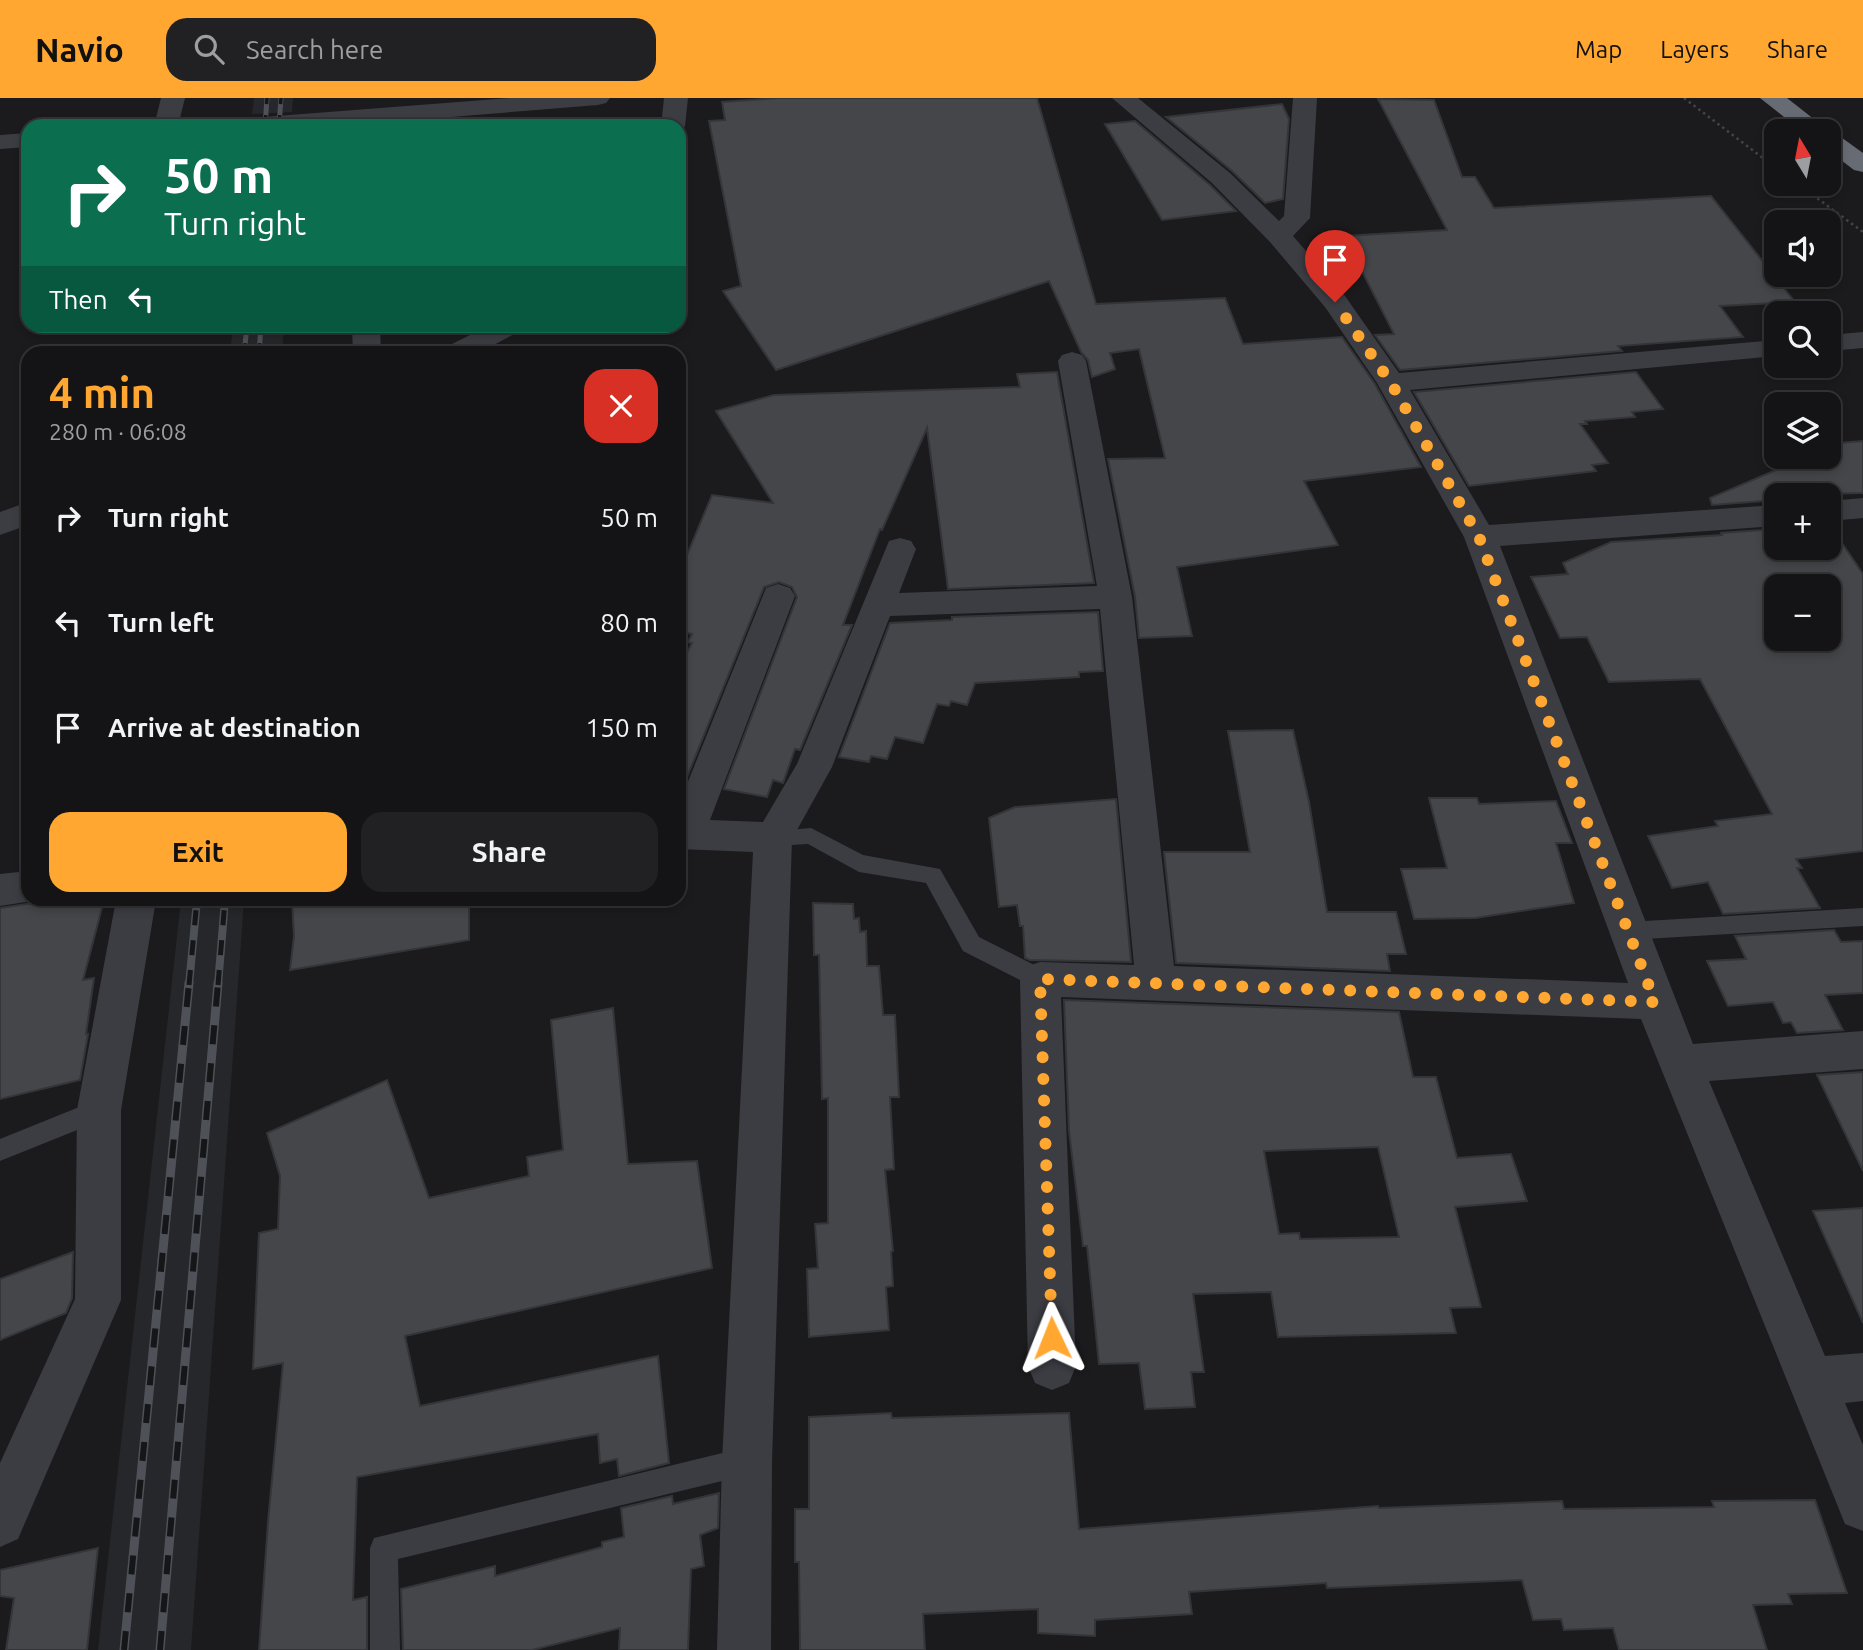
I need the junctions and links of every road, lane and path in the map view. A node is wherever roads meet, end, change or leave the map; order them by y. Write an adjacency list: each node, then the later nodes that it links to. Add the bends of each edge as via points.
1 (173, 98): 8 (street)
2 (598, 98): 9 (street)
3 (676, 98): 10 (street)
4 (1124, 98): 19 (street, via 1221,178)
5 (1305, 98): 19 (street, via 1297,218)
6 (1684, 98): 15 (path)
7 (1772, 98): 11 (highway)
8 (168, 119)
9 (391, 119)
10 (674, 119)
11 (1801, 119)
12 (21, 140): 13 (street)
13 (0, 142)
14 (1841, 148): 16 (highway)
15 (1764, 159)
16 (1863, 164)
17 (1814, 196): 18 (path)
18 (1863, 232)
19 (1279, 236): 26 (street, via 1335,302)
20 (494, 333): 23 (street)
21 (1863, 340): 22 (street)
22 (1841, 342)
23 (469, 346)
24 (1764, 349): 26 (street)
25 (1072, 360): 35 (street)
26 (1391, 383): 32 (street)
27 (1863, 508): 28 (street)
28 (1841, 509)
29 (1764, 515): 32 (street)
30 (21, 516): 31 (street)
31 (0, 523)
32 (1479, 537): 44 (street)
33 (900, 550): 36 (street)
34 (778, 596): 37 (street)
35 (1115, 597): 36 (street); 46 (street)
36 (878, 605): 39 (street, via 814,768)
37 (686, 826)
38 (686, 834): 39 (street)
39 (774, 838): 45 (lane, via 811,836 859,863 933,875 971,944); 55 (street)
40 (21, 888): 41 (street)
41 (0, 890)
42 (135, 906): 50 (street)
43 (1863, 917): 44 (lane)
44 (1628, 931): 47 (street)
45 (1040, 979): 46 (street); 52 (street)
46 (1156, 984): 47 (street)
47 (1655, 1002): 49 (street)
48 (1863, 1050): 49 (street)
49 (1680, 1064): 54 (street)
50 (99, 1110): 51 (lane); 57 (street, via 97,1300)
51 (0, 1150)
52 (1052, 1366)
53 (1863, 1377): 54 (street)
54 (1810, 1381): 56 (street)
55 (747, 1461): 58 (lane, via 384,1548); 59 (street)
56 (1863, 1506)
57 (0, 1521)
58 (384, 1650)
59 (744, 1650)

